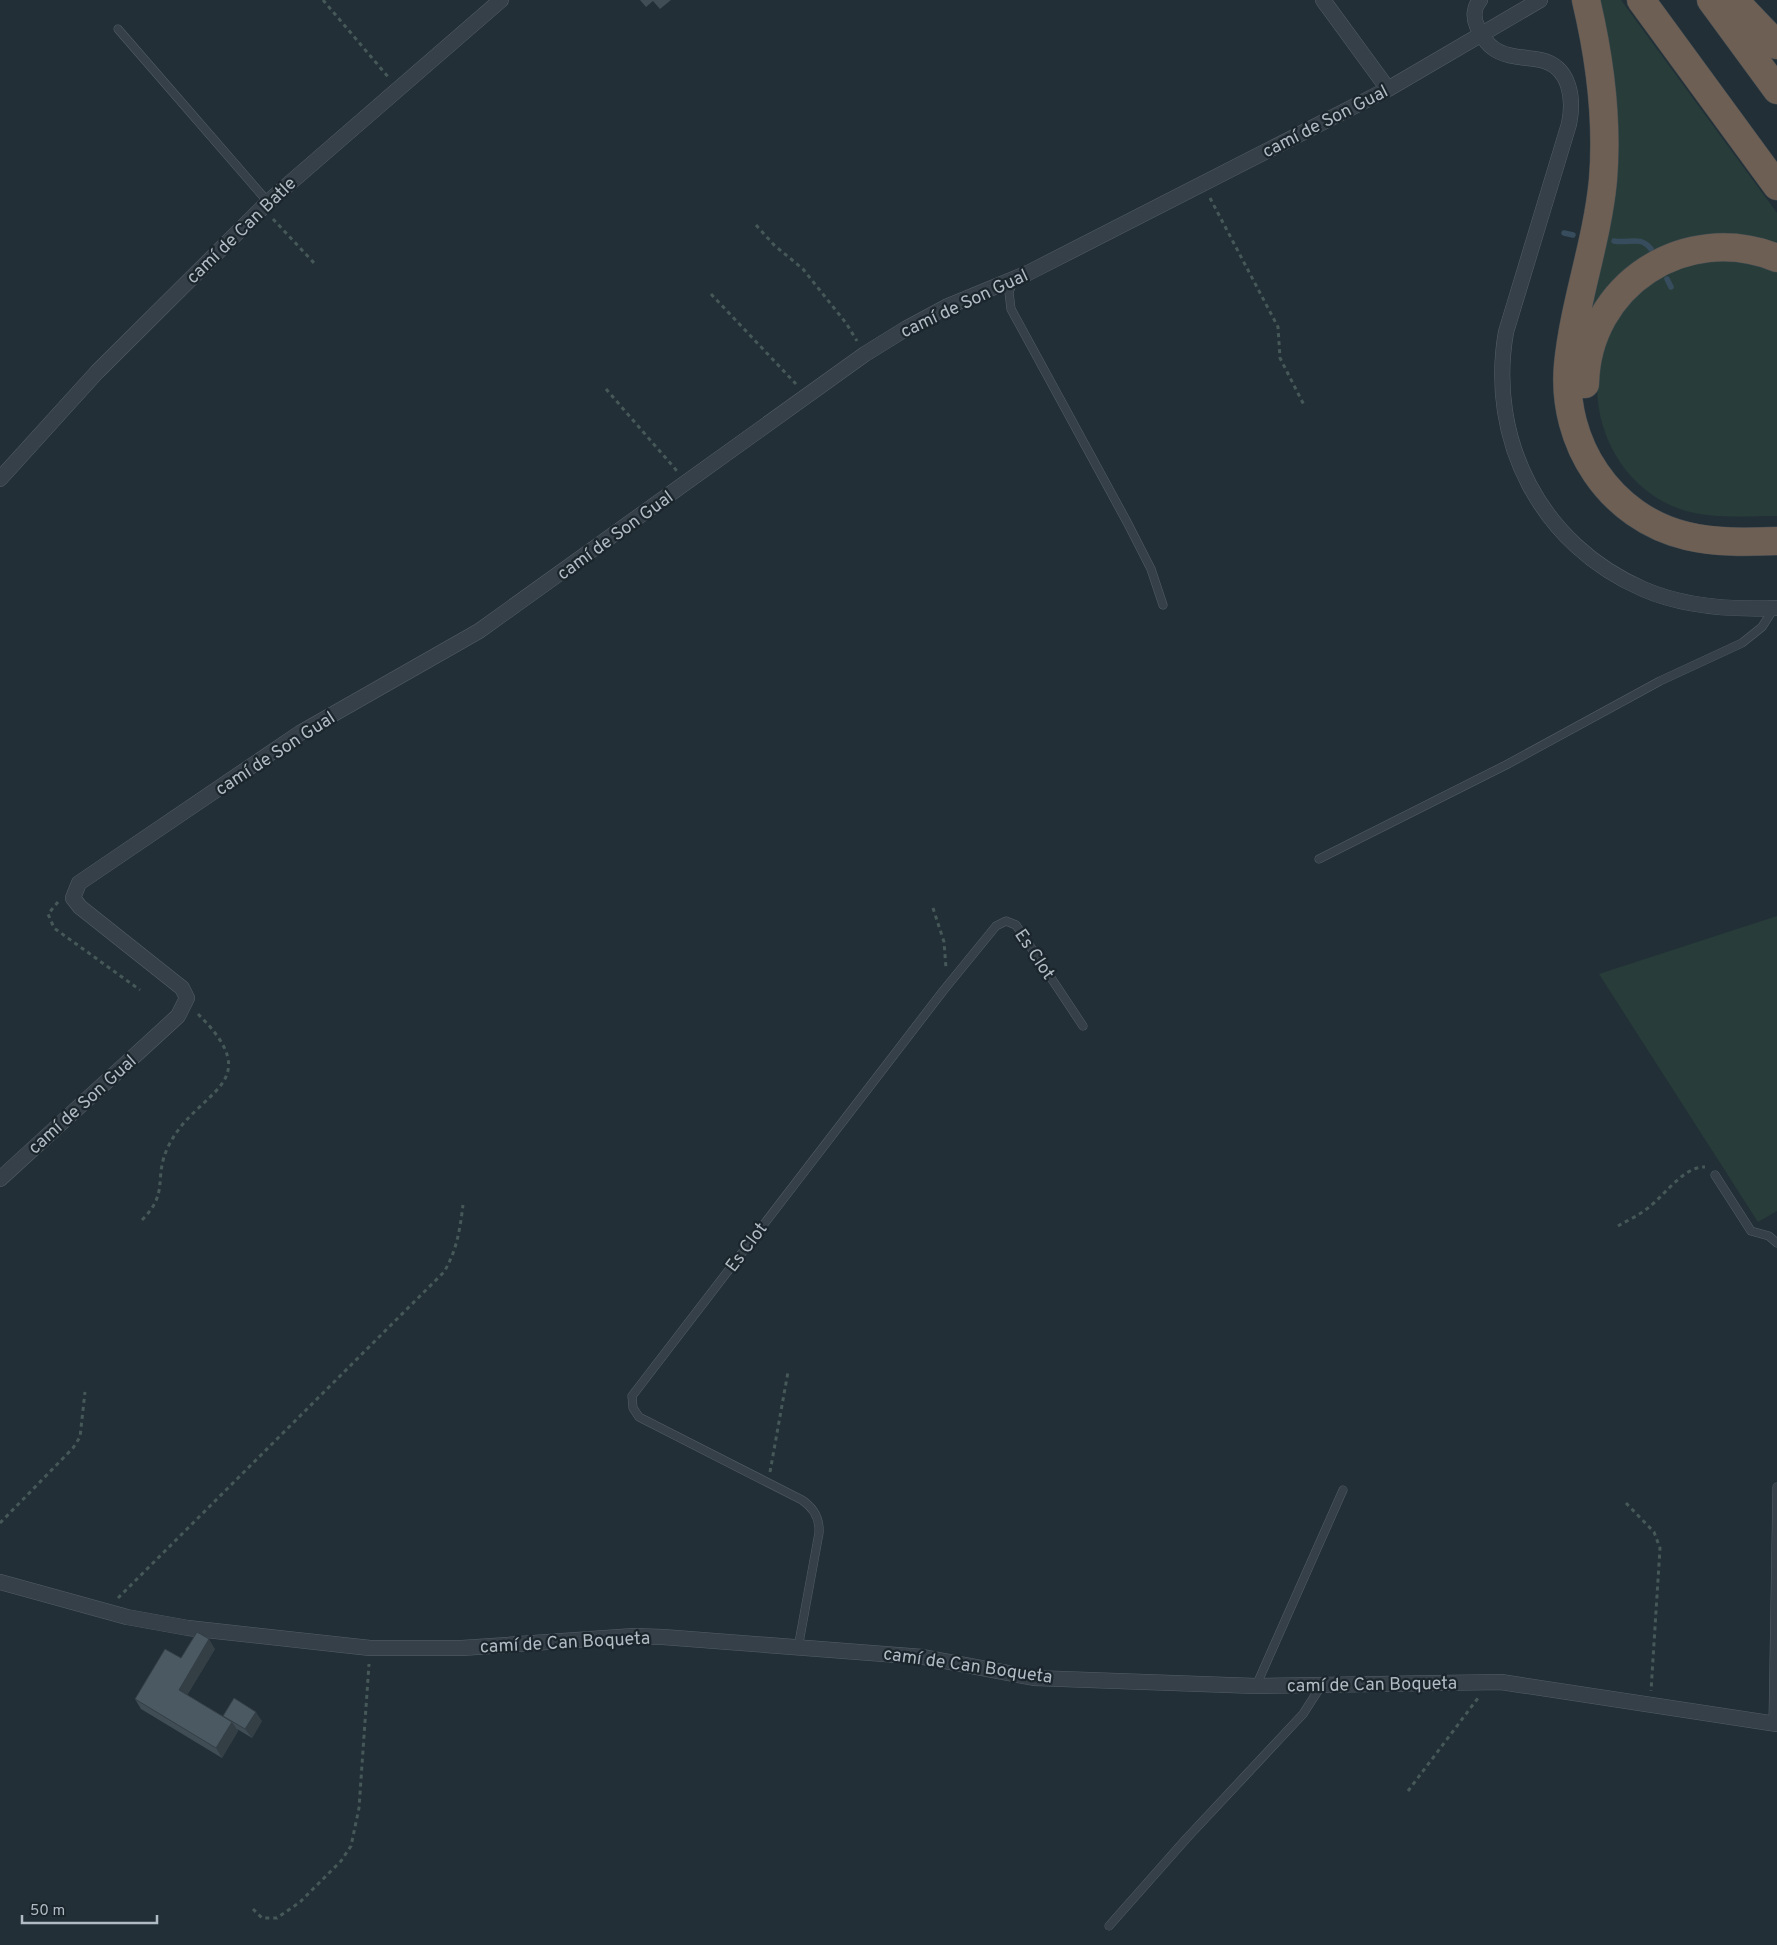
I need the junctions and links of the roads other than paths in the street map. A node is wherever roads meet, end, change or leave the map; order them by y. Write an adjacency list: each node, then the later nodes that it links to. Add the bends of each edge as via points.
1 (501, 0): 15 (street, camí de Can Batle)
2 (1323, 0): 12 (street)
3 (1480, 0): 10 (street, via 1475,21)
4 (1540, 0): 10 (street, camí de Son Gual)
5 (1586, 0): 20 (highway, via 1600,72 1604,150 1598,213 1568,368 1569,402 1579,443 1596,474 1613,495 1652,523 1702,539)
6 (1641, 0): 14 (highway)
7 (1712, 0): 13 (highway)
8 (1734, 0): 11 (highway)
9 (118, 29): 15 (lane)
10 (1481, 33): 12 (street, camí de Son Gual); 22 (street, via 1492,48 1504,54 1552,64 1564,77 1571,98 1569,124 1502,354 1506,420 1527,482 1567,536 1603,566 1643,589 1707,606)
11 (1777, 45)
12 (1388, 88): 17 (street, camí de Son Gual)
13 (1777, 90)
14 (1777, 186)
15 (266, 204): 18 (street, camí de Can Batle, via 97,372)
16 (1777, 258): 19 (highway, via 1749,250 1720,247 1673,257 1644,272 1616,297 1599,324 1588,355 1584,382 1589,421 1600,450 1616,474 1645,500 1670,514 1695,522 1725,526)
17 (1016, 279): 21 (lane, via 1010,285 1011,309 1127,522 1151,569); 26 (street, camí de Son Gual, via 946,307 865,354 479,631 300,733 79,882 73,898 80,907 182,988 187,998 178,1016)
18 (0, 479)
19 (1777, 525)
20 (1777, 541)
21 (1163, 605)
22 (1775, 608): 23 (lane, via 1762,627 1742,643 1660,681 1506,765)
23 (1320, 859)
24 (1083, 1026): 31 (lane, Es Clot, via 1019,929 1010,922 996,926 632,1396 632,1408 639,1417 809,1504 816,1514 820,1527)
25 (1715, 1175): 27 (lane, via 1751,1231 1769,1236)
26 (0, 1179)
27 (1777, 1243)
28 (1777, 1487): 34 (lane)
29 (1343, 1490): 32 (lane)
30 (0, 1582): 31 (street, camí de Can Boqueta, via 112,1613 188,1628 370,1648 462,1648 634,1636)
31 (798, 1648): 32 (street, camí de Can Boqueta, via 923,1657 1034,1678)
32 (1256, 1686): 33 (street, camí de Can Boqueta)
33 (1321, 1686): 34 (street, camí de Can Boqueta, via 1501,1682); 35 (lane, via 1303,1714)
34 (1775, 1724)
35 (1110, 1926)

